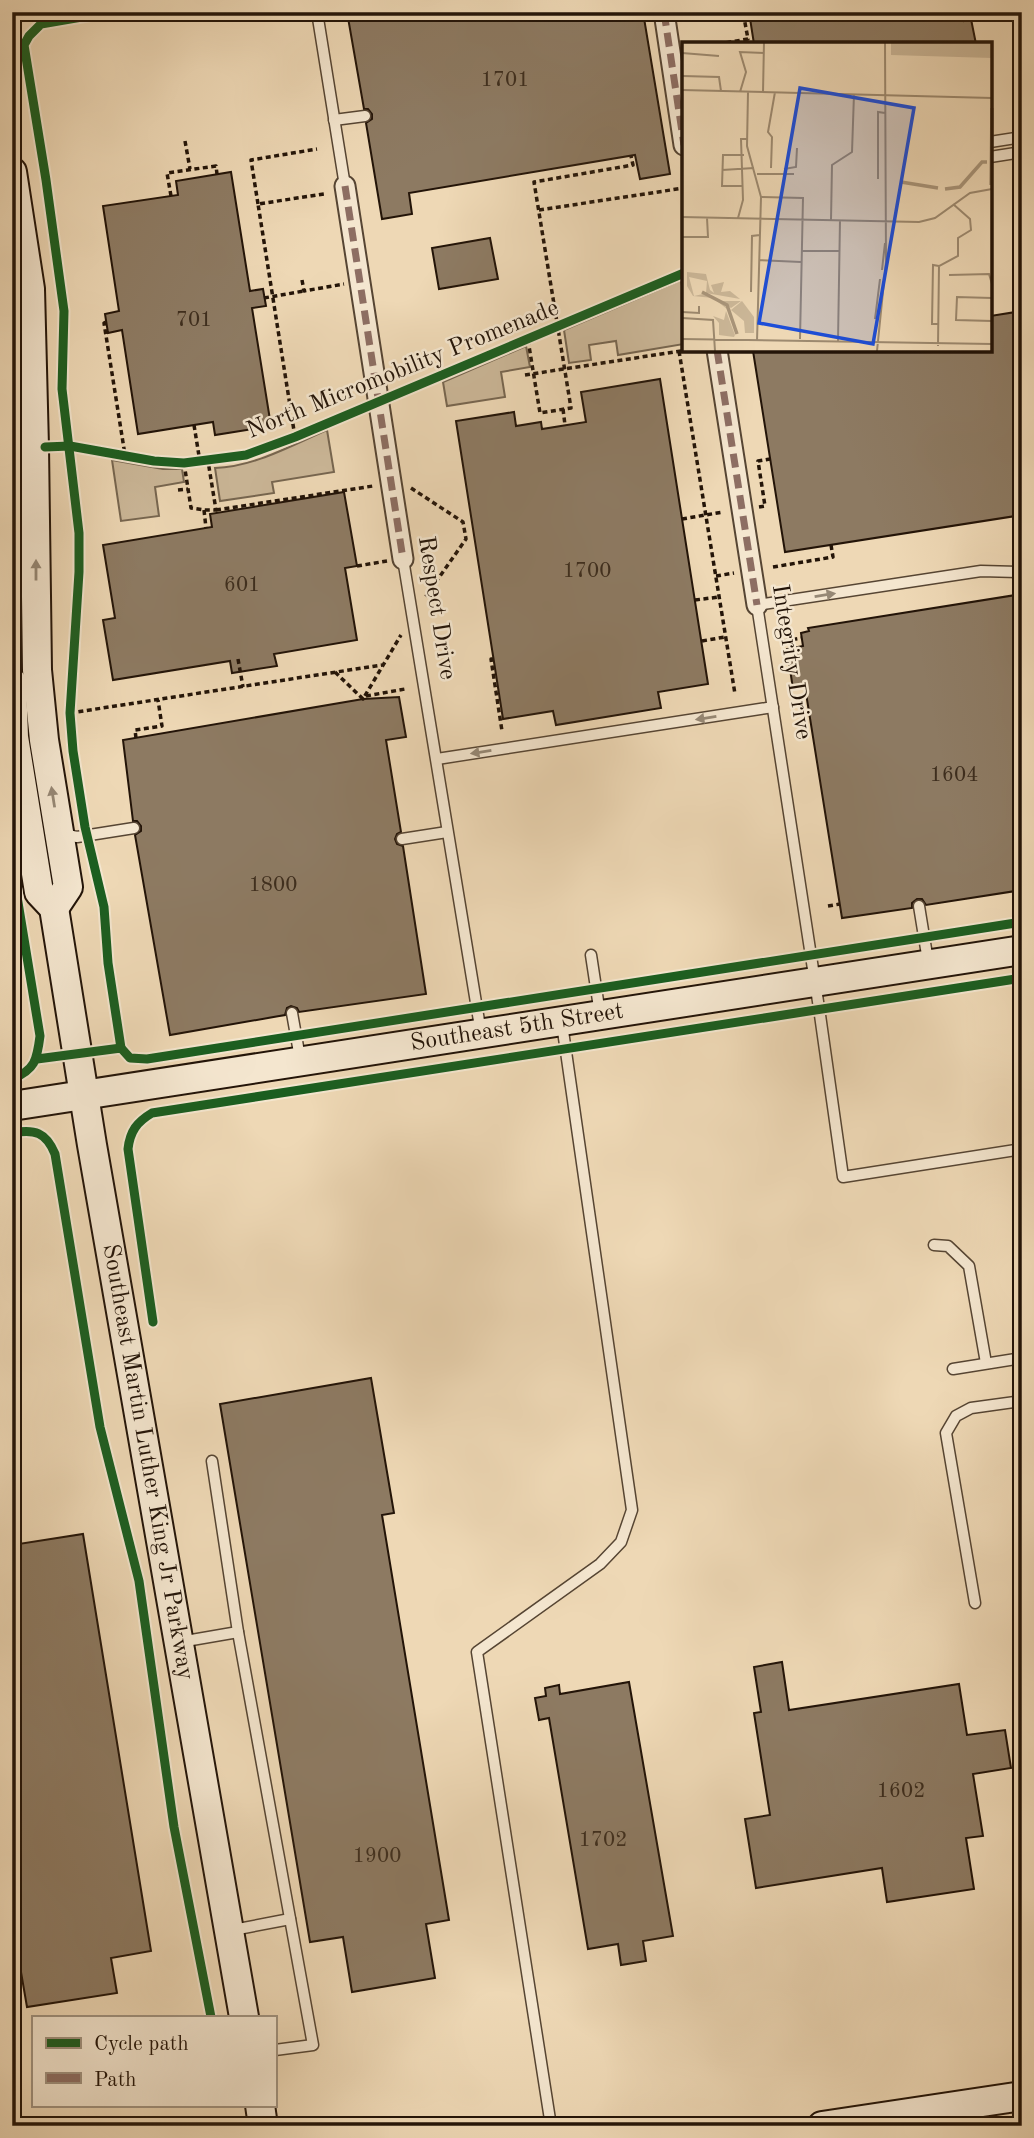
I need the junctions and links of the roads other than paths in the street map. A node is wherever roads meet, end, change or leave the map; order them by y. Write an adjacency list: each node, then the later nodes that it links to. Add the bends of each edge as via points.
1 (317, 12): 4 (lane, Respect Drive)
2 (665, 18): 5 (street)
3 (365, 116): 4 (lane)
4 (334, 120): 11 (lane, Respect Drive)
5 (682, 132)
6 (1022, 137): 7 (lane)
7 (992, 142)
8 (1022, 152): 9 (lane)
9 (992, 157)
10 (12, 172): 21 (street, one-way to 10, via 37,670 30,289)
11 (345, 188): 13 (street, Respect Drive, via 386,480)
12 (717, 352): 15 (street, Integrity Drive)
13 (403, 559): 18 (lane, Respect Drive)
14 (1022, 572): 15 (lane, one-way to 14, via 981,571)
15 (757, 605): 17 (lane, Integrity Drive)
16 (12, 682): 24 (street, Southeast Martin Luther King Jr Parkway, via 14,737 39,892)
17 (773, 708): 18 (lane, one-way to 18); 28 (lane, Integrity Drive)
18 (437, 759): 20 (lane, Respect Drive)
19 (134, 828): 21 (lane, via 77,837)
20 (447, 832): 22 (lane); 32 (lane, Respect Drive)
21 (59, 833): 24 (street, via 68,887)
22 (402, 839)
23 (919, 906): 27 (lane)
24 (54, 908): 34 (street, Southeast Martin Luther King Jr Parkway)
25 (1022, 950): 27 (street, Southeast 5th Street)
26 (591, 955): 30 (lane)
27 (929, 964): 28 (street, Southeast 5th Street)
28 (815, 982): 30 (street, Southeast 5th Street); 36 (lane, Integrity Drive, via 843,1177)
29 (292, 1013): 33 (lane)
30 (600, 1015): 31 (street, Southeast 5th Street)
31 (562, 1021): 32 (street, Southeast 5th Street); 53 (lane, via 632,1510 621,1542 600,1564 477,1652)
32 (481, 1033): 33 (street, Southeast 5th Street)
33 (300, 1061): 34 (street, Southeast 5th Street)
34 (84, 1095): 35 (street, Southeast 5th Street); 45 (street, Southeast Martin Luther King Jr Parkway)
35 (12, 1106)
36 (1022, 1149)
37 (934, 1245): 39 (lane, via 948,1246 969,1266)
38 (1022, 1358): 39 (lane)
39 (986, 1363): 40 (lane)
40 (953, 1368)
41 (1022, 1401): 43 (lane, via 971,1408 956,1416 946,1433)
42 (212, 1461): 44 (lane)
43 (975, 1603)
44 (238, 1632): 45 (lane); 46 (lane)
45 (179, 1643): 47 (street, Southeast Martin Luther King Jr Parkway)
46 (290, 1919): 47 (lane); 49 (lane, via 313,2045)
47 (229, 1931): 48 (street, Southeast Martin Luther King Jr Parkway)
48 (244, 2016)
49 (276, 2050)
50 (1022, 2096): 54 (street)
51 (260, 2106): 52 (street)
52 (264, 2126)
53 (551, 2126)
54 (822, 2126)

